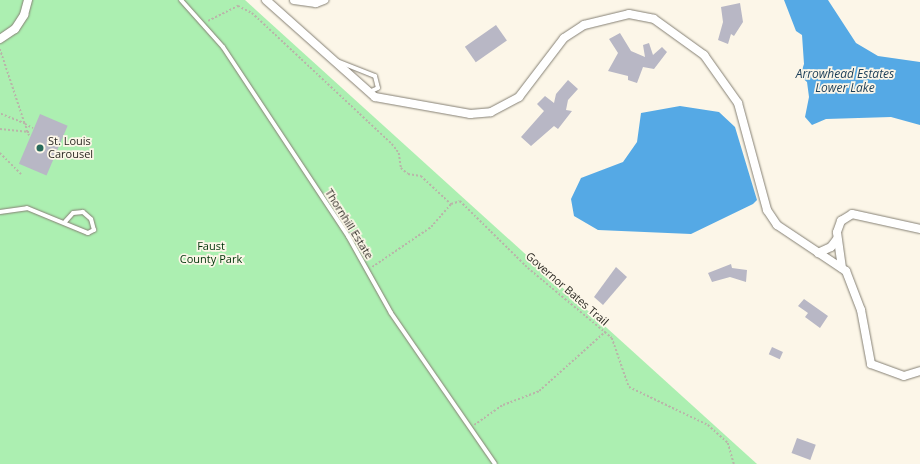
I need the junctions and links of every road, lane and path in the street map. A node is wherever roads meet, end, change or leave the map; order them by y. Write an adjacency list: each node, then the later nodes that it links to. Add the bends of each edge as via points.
1 (28, 0): 7 (street, via 24,15 15,29)
2 (181, 0): 6 (lane, Thornhill Estate)
3 (266, 0): 9 (street)
4 (294, 0): 5 (street)
5 (324, 0)
6 (204, 24): 20 (path, via 238,6 252,13 392,144 400,153 401,168 421,176); 27 (lane, Thornhill Estate, via 223,47)
7 (0, 39)
8 (0, 49): 12 (path)
9 (333, 60): 10 (street); 10 (lane, via 375,76 378,88)
10 (369, 92): 25 (street, via 375,97 470,114 490,112 519,97 564,38 584,25 629,14 654,19 704,55 724,80 738,103 767,210 788,235)
11 (0, 114): 12 (path)
12 (25, 124): 13 (path); 15 (path)
13 (32, 128)
14 (0, 129): 15 (path)
15 (27, 132): 16 (path); 17 (path)
16 (31, 132)
17 (29, 136)
18 (0, 153): 19 (path)
19 (20, 174)
20 (451, 204): 27 (path, via 431,227); 28 (path, Governor Bates Trail, via 460,201 528,268)
21 (0, 212): 22 (lane, via 27,208)
22 (65, 222): 22 (lane, via 73,213 83,212 91,219 94,230 88,233)
23 (920, 229): 24 (street, via 852,214 841,221)
24 (837, 239): 25 (street, via 831,247); 26 (street)
25 (818, 253): 26 (street)
26 (842, 268): 29 (street, via 861,310 871,364 904,376)
27 (367, 270): 30 (lane, Thornhill Estate, via 391,313)
28 (605, 332): 30 (path, via 539,391 503,405); 32 (path, Governor Bates Trail, via 617,346 629,388 708,425 728,443)
29 (920, 371)
30 (472, 427): 31 (lane, Thornhill Estate)
31 (495, 464)
32 (734, 464)

